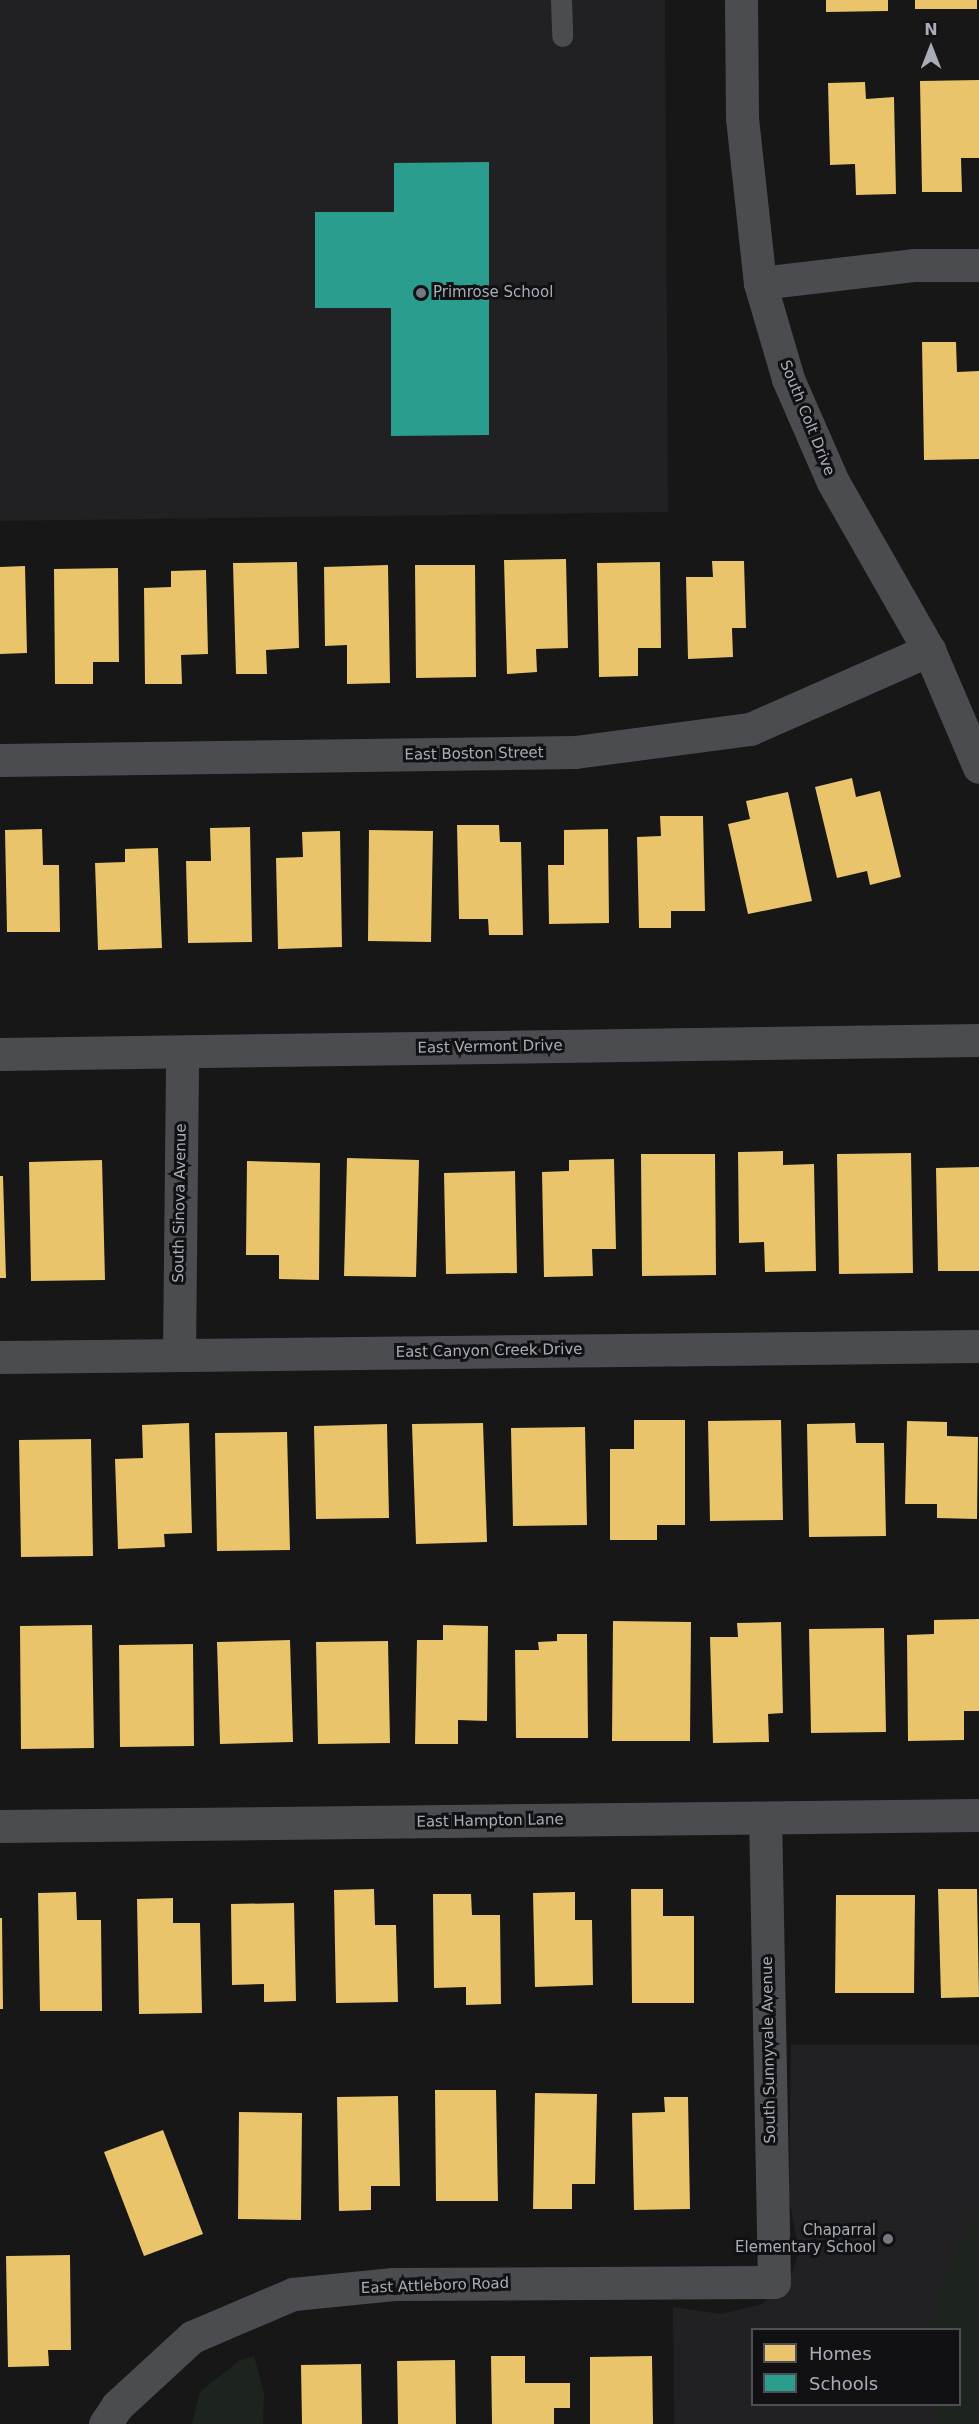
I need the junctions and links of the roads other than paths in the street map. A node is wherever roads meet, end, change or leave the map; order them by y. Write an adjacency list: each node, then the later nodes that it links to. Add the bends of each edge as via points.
1 (561, 0): 3 (lane)
2 (741, 0): 5 (street, South Colt Drive, via 742,118)
3 (562, 36)
4 (979, 265): 5 (street, via 913,265)
5 (760, 283): 6 (street, South Colt Drive, via 788,379 833,482)
6 (929, 650): 7 (street, East Boston Street, via 750,729 575,752); 8 (street, South Colt Drive)
7 (0, 760)
8 (979, 767)
9 (979, 1040): 10 (street, East Vermont Drive)
10 (182, 1052): 11 (street, East Vermont Drive); 13 (street, South Sinova Avenue)
11 (0, 1054)
12 (979, 1346): 13 (street, East Canyon Creek Drive)
13 (179, 1354): 14 (street, East Canyon Creek Drive)
14 (0, 1357)
15 (979, 1815): 16 (street, East Hampton Lane)
16 (765, 1818): 17 (street, East Hampton Lane); 18 (street, South Sunnyvale Avenue)
17 (0, 1826)
18 (774, 2282): 19 (street, East Attleboro Road, via 394,2284 293,2294 192,2337 117,2406)
19 (105, 2424)

